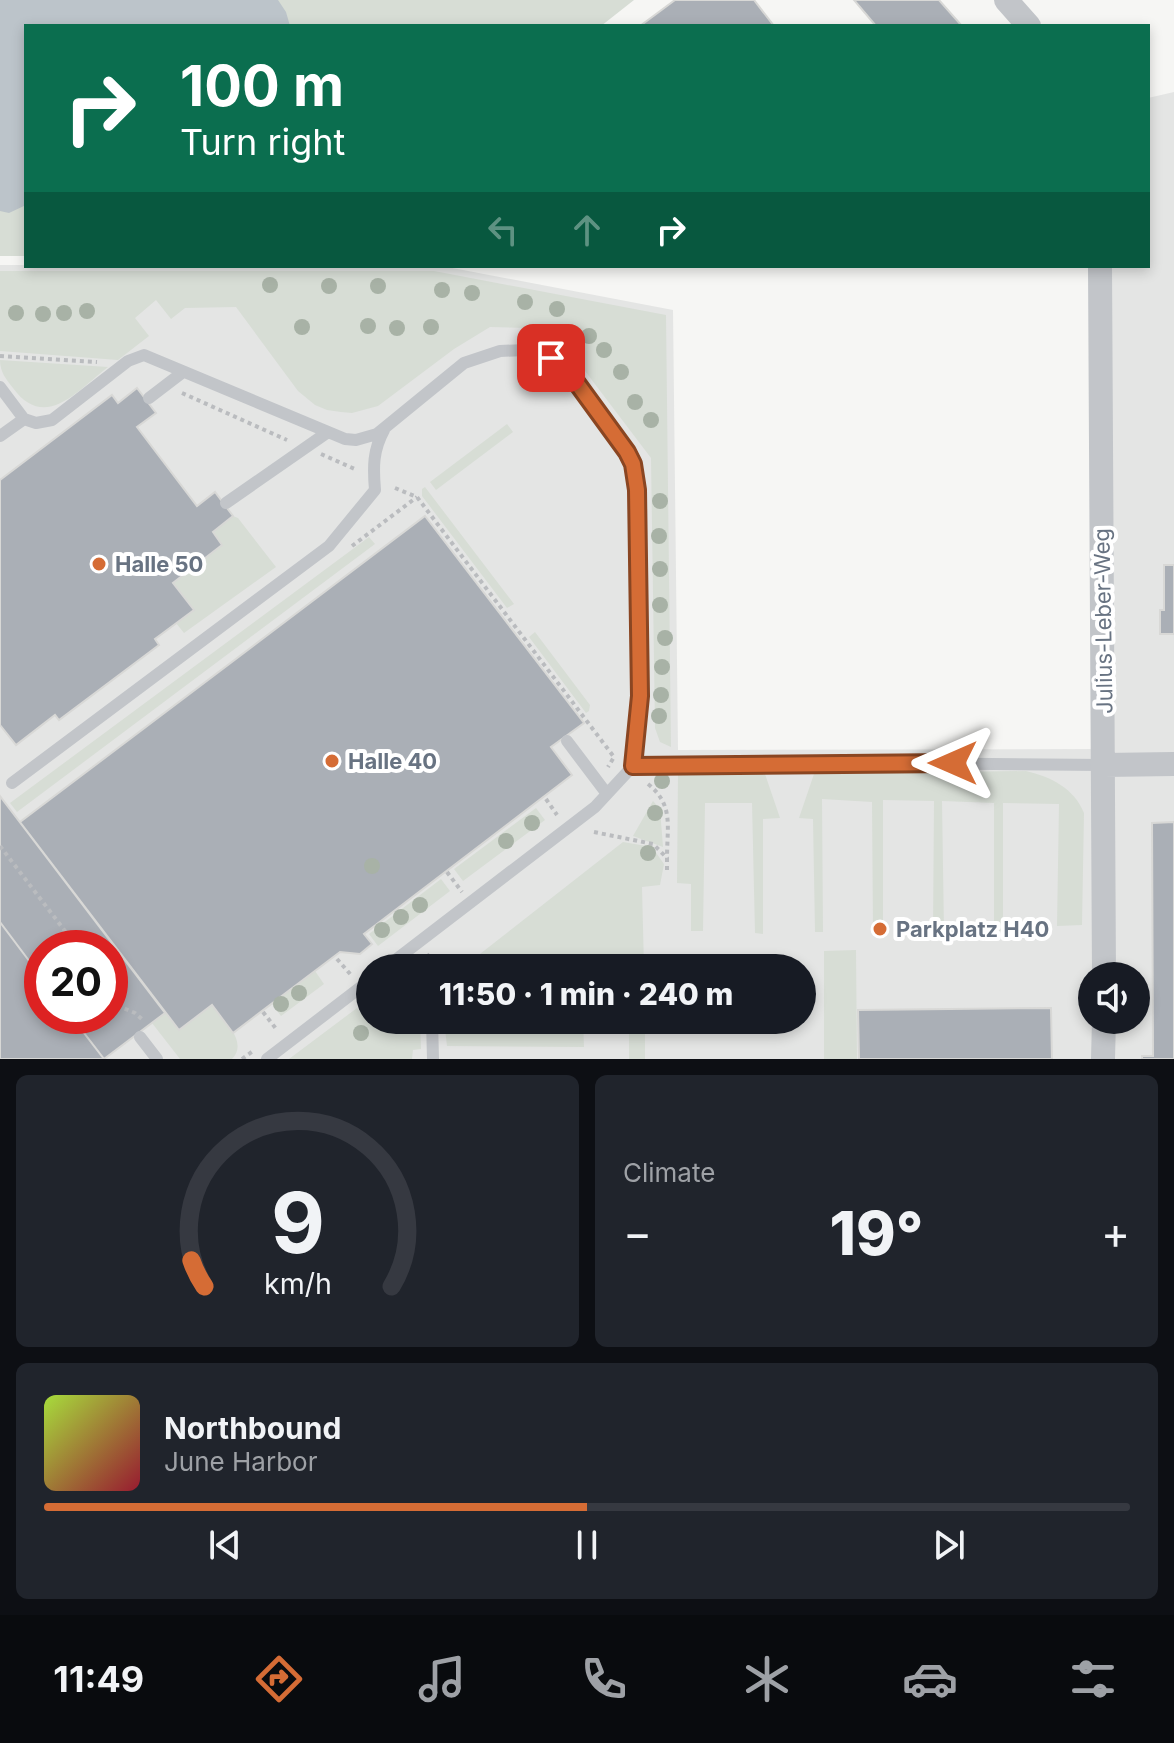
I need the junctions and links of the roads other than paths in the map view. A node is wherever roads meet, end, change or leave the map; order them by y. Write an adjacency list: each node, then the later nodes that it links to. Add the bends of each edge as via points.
1 (1006, 0): 2 (street)
2 (1027, 24)
3 (1100, 268): 14 (street, Julius-Leber-Weg)
4 (183, 372): 6 (lane); 7 (lane, via 144,355 128,361 52,420); 9 (lane)
5 (0, 387): 7 (lane)
6 (149, 398)
7 (24, 419): 10 (lane)
8 (385, 427): 9 (lane, via 356,440); 15 (lane, via 464,363 500,351 526,350 563,364 633,464 640,696); 16 (lane, via 376,445 375,490 329,546)
9 (328, 432): 11 (lane)
10 (0, 436)
11 (226, 503)
12 (567, 741): 17 (lane)
13 (1174, 764): 14 (street)
14 (1104, 765): 15 (lane); 19 (street, Julius-Leber-Weg)
15 (633, 766): 17 (lane)
16 (12, 783)
17 (607, 794): 18 (lane)
18 (403, 954)
19 (1104, 962)
20 (356, 991): 25 (lane)
21 (432, 1034): 26 (lane)
22 (1104, 1034): 27 (street)
23 (140, 1037): 24 (lane)
24 (157, 1059)
25 (267, 1059)
26 (433, 1059)
27 (1103, 1059)

